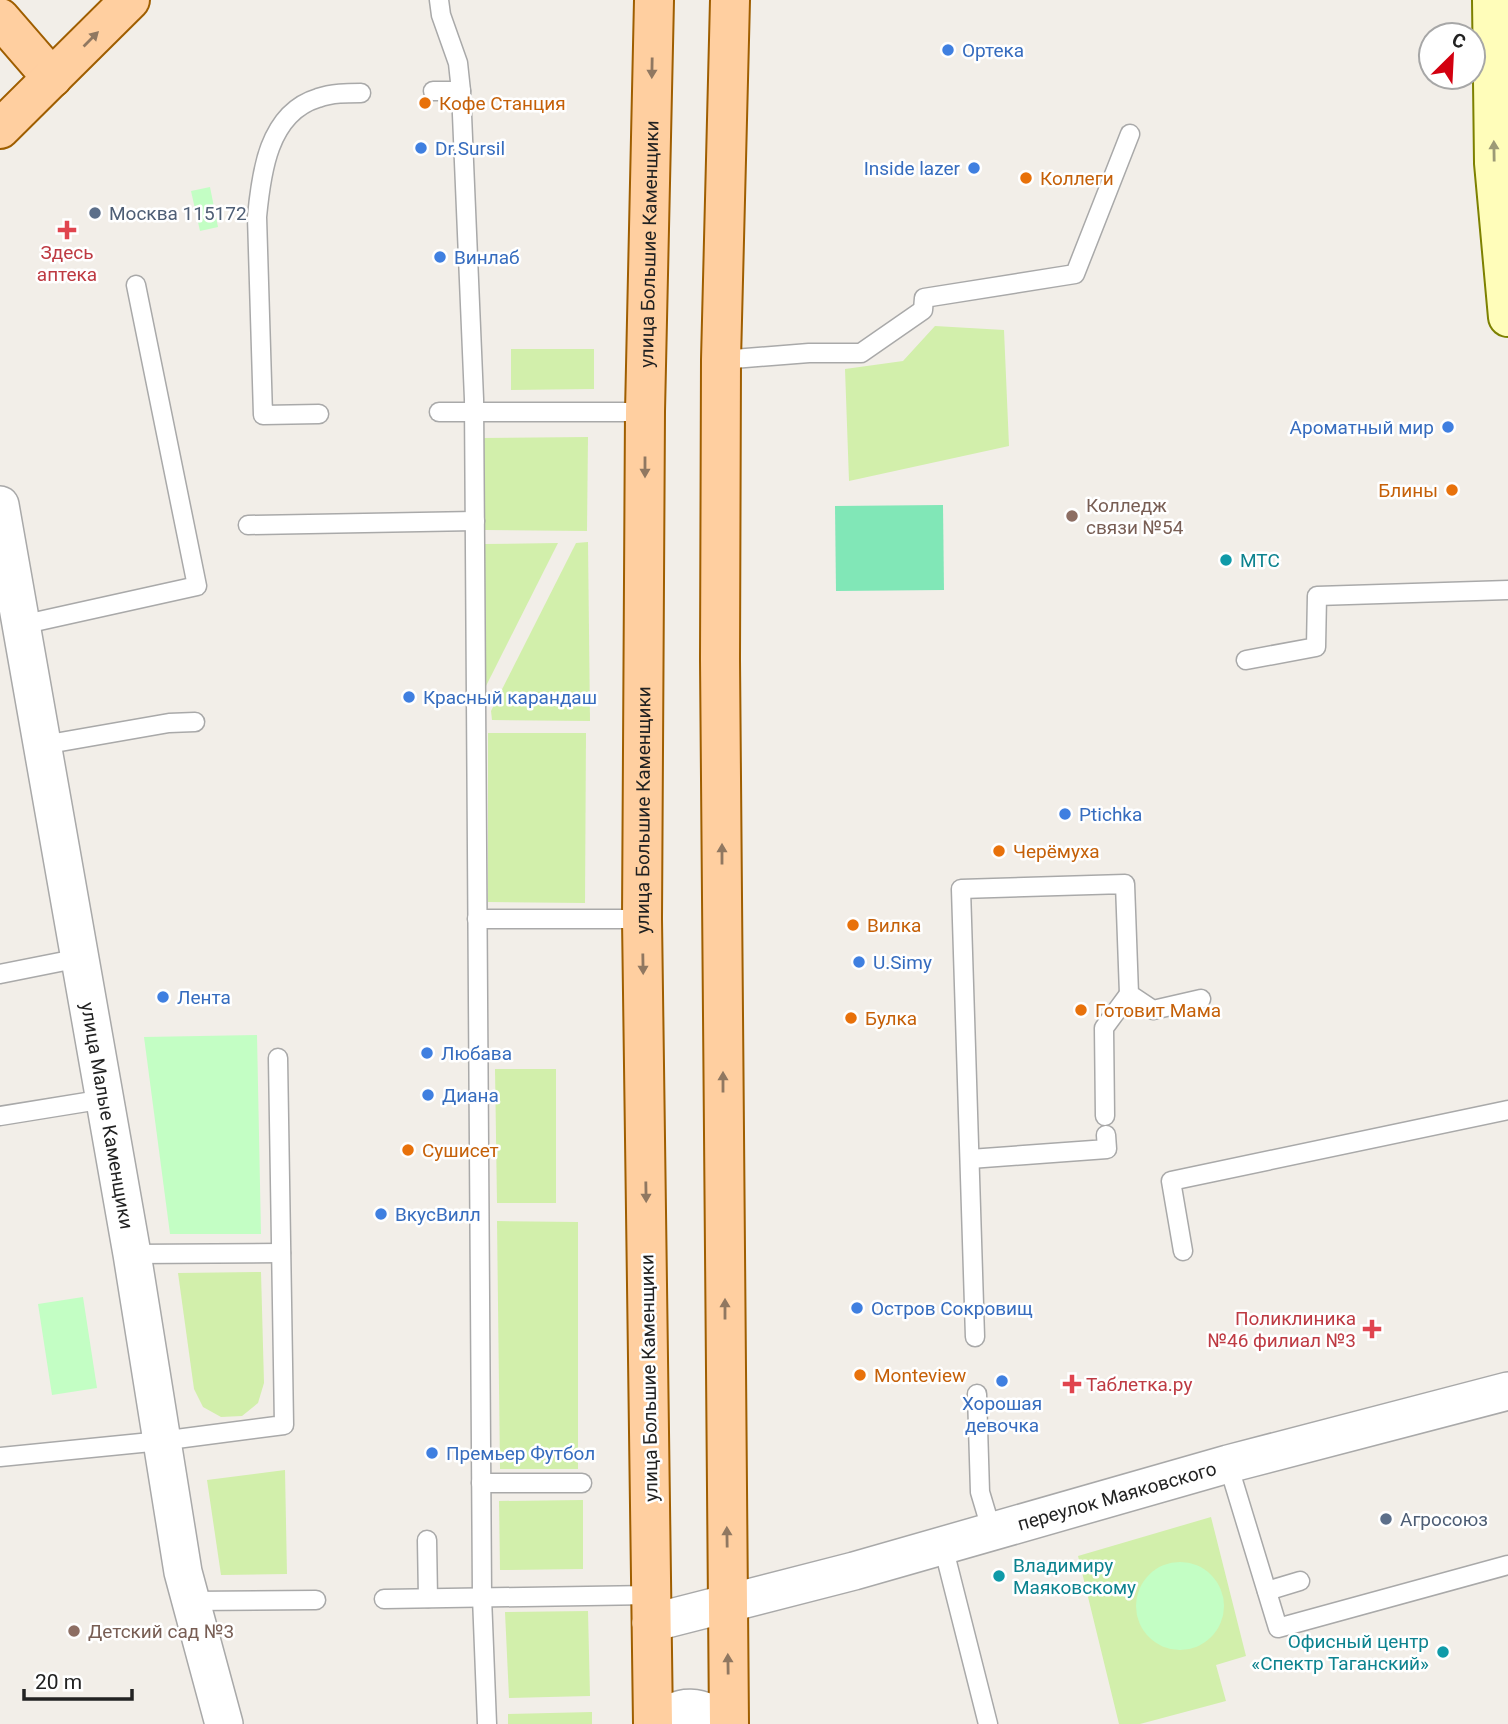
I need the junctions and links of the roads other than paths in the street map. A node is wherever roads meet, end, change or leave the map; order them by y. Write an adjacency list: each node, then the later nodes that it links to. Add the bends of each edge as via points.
1 (130, 0): 7 (main road, one-way to 1)
2 (439, 0): 8 (lane)
3 (654, 0): 19 (main road, улица Большие Каменщики, one-way to 19)
4 (730, 0): 16 (main road)
5 (1492, 0): 13 (main road, one-way to 5, via 1494,163)
6 (0, 18): 7 (main road)
7 (52, 78): 11 (main road)
8 (461, 90): 9 (lane); 18 (lane)
9 (433, 91)
10 (361, 93): 20 (lane, via 316,98 292,113 269,150 260,191 263,415)
11 (0, 129)
12 (1130, 134): 16 (lane, via 1075,274 925,298 923,310 861,353)
13 (1505, 244): 15 (main road)
14 (135, 285): 25 (lane, via 197,586)
15 (1508, 317)
16 (721, 360): 64 (main road, one-way to 16)
17 (439, 412): 18 (lane)
18 (474, 412): 19 (lane); 22 (lane)
19 (645, 412): 30 (main road, улица Большие Каменщики, one-way to 30)
20 (319, 414)
21 (0, 506): 25 (street, улица Малые Каменщики)
22 (475, 522): 23 (lane); 29 (lane)
23 (248, 525)
24 (1508, 590): 26 (lane, via 1317,596 1316,647)
25 (21, 625): 28 (street, улица Малые Каменщики)
26 (1246, 660)
27 (195, 722): 28 (lane)
28 (43, 745): 31 (street, улица Малые Каменщики)
29 (477, 919): 30 (lane); 51 (lane)
30 (642, 919): 65 (main road, улица Большие Каменщики, one-way to 65)
31 (80, 958): 32 (lane); 36 (street, улица Малые Каменщики)
32 (0, 974)
33 (1129, 994): 34 (lane, via 1153,1010); 39 (lane, via 1104,1028); 41 (lane, via 1125,884 961,889)
34 (1201, 999)
35 (278, 1058): 43 (lane)
36 (105, 1098): 38 (lane); 44 (street, улица Малые Каменщики)
37 (1508, 1110): 42 (lane, via 1171,1181)
38 (0, 1116)
39 (1105, 1116)
40 (1106, 1135): 41 (lane, via 1107,1149)
41 (970, 1159): 45 (lane)
42 (1183, 1251)
43 (281, 1253): 44 (lane); 48 (lane, via 284,1425)
44 (132, 1254): 48 (street, улица Малые Каменщики)
45 (975, 1337)
46 (1508, 1391): 50 (street, переулок Маяковского)
47 (977, 1394): 53 (lane, via 980,1492)
48 (161, 1441): 49 (lane); 63 (street, улица Малые Каменщики)
49 (0, 1457)
50 (1228, 1464): 53 (street, переулок Маяковского); 58 (lane)
51 (481, 1483): 52 (lane); 59 (lane)
52 (582, 1483)
53 (992, 1532): 55 (street, переулок Маяковского)
54 (426, 1540): 60 (lane)
55 (943, 1546): 64 (street, переулок Маяковского); 72 (lane)
56 (1508, 1565): 58 (lane, via 1278,1628)
57 (1300, 1581): 58 (lane)
58 (1267, 1591)
59 (482, 1597): 60 (lane); 65 (lane); 67 (lane)
60 (428, 1598): 61 (lane)
61 (384, 1599)
62 (316, 1600): 63 (lane)
63 (190, 1601): 66 (street, улица Малые Каменщики)
64 (728, 1605): 65 (street); 71 (main road, one-way to 64)
65 (651, 1609): 68 (main road, улица Большие Каменщики)
66 (224, 1724)
67 (487, 1724)
68 (653, 1724)
69 (661, 1724): 70 (street, via 676,1711 690,1707 704,1710)
70 (721, 1724)
71 (729, 1724)
72 (988, 1724)

